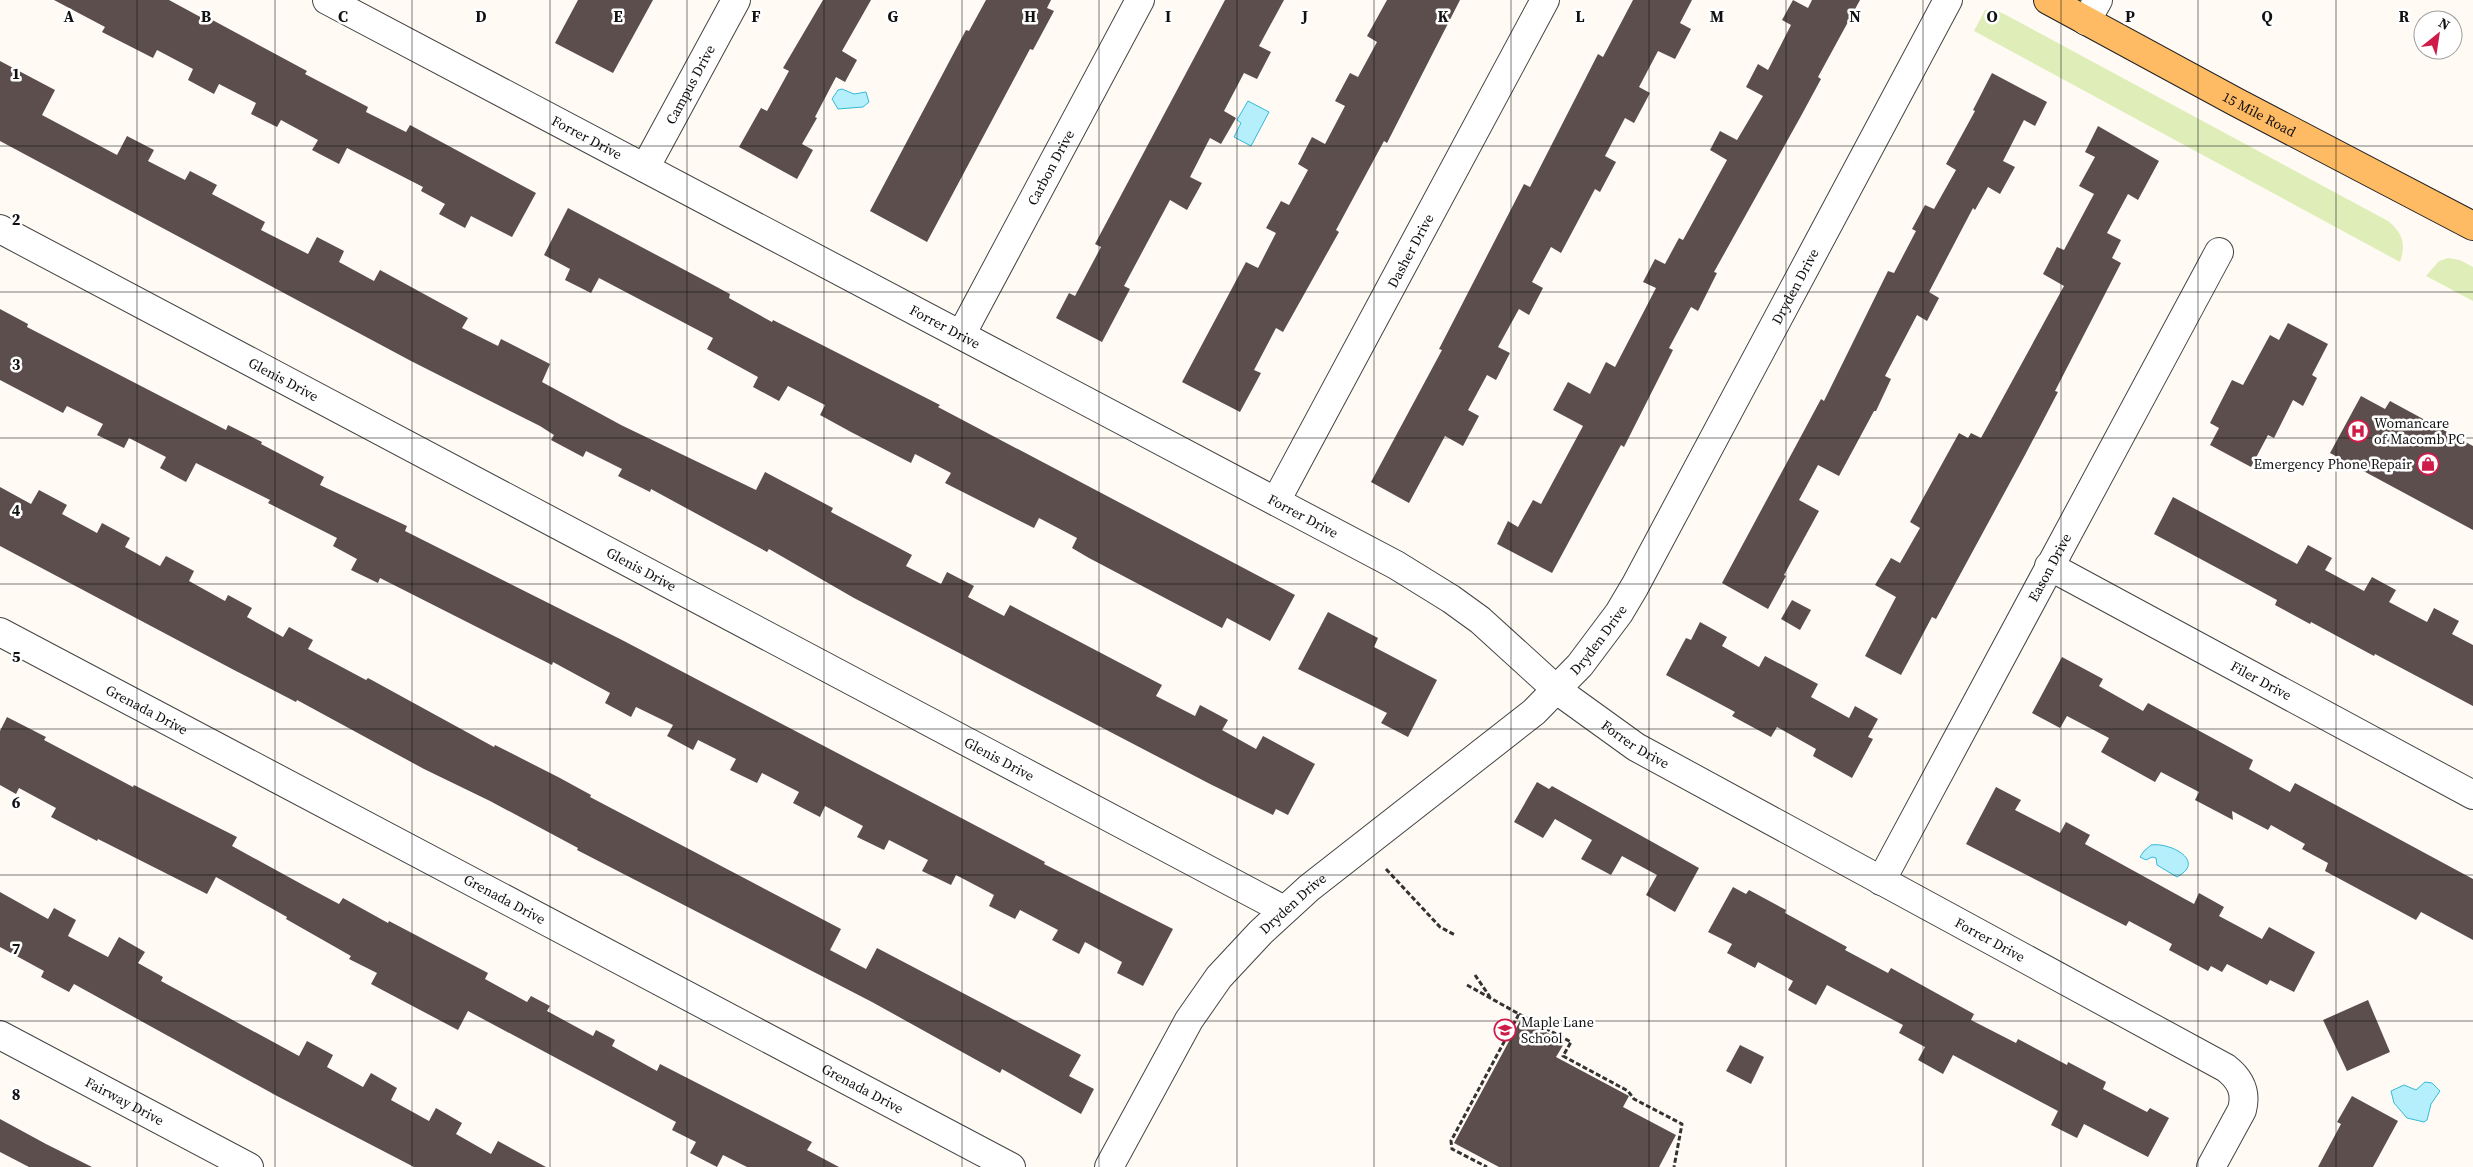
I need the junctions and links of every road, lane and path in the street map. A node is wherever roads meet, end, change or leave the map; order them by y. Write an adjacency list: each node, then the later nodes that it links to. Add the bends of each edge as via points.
1 (736, 0): 8 (street, Campus Drive)
2 (1140, 0): 12 (street, Carbon Drive)
3 (1544, 0): 13 (street, Dasher Drive)
4 (1948, 0): 16 (street, Dryden Drive, via 1635,586 1598,642)
5 (2048, 0): 7 (main road, 15 Mile Road)
6 (330, 1): 8 (street, Forrer Drive)
7 (2092, 11): 9 (main road, 15 Mile Road, via 2236,102)
8 (645, 168): 12 (street, Forrer Drive)
9 (2473, 226)
10 (0, 229): 20 (street, Glenis Drive)
11 (2219, 252): 14 (street, Eason Drive)
12 (961, 335): 13 (street, Forrer Drive)
13 (1276, 501): 16 (street, Forrer Drive, via 1396,565 1451,599 1508,644)
14 (2049, 566): 17 (street, Filer Drive); 19 (street, Eason Drive)
15 (0, 632): 28 (street, Grenada Drive)
16 (1557, 690): 19 (street, Forrer Drive, via 1636,747); 20 (street, Dryden Drive, via 1512,732)
17 (2473, 795)
18 (1386, 869): 21 (path, via 1440,927 1448,934)
19 (1881, 881): 32 (street, Forrer Drive, via 2236,1076 2245,1099)
20 (1284, 910): 29 (street, Dryden Drive, via 1224,971 1198,1005)
21 (1455, 934)
22 (1475, 975): 24 (path)
23 (1467, 985): 24 (path)
24 (1490, 998): 25 (path)
25 (1519, 1014): 30 (path, via 1451,1141 1452,1149); 31 (path, via 1571,1042 1563,1056 1682,1124)
26 (0, 1035): 27 (street, Fairway Drive)
27 (250, 1167)
28 (1011, 1167)
29 (1109, 1167)
30 (1487, 1167)
31 (1674, 1167)
32 (2212, 1167)

